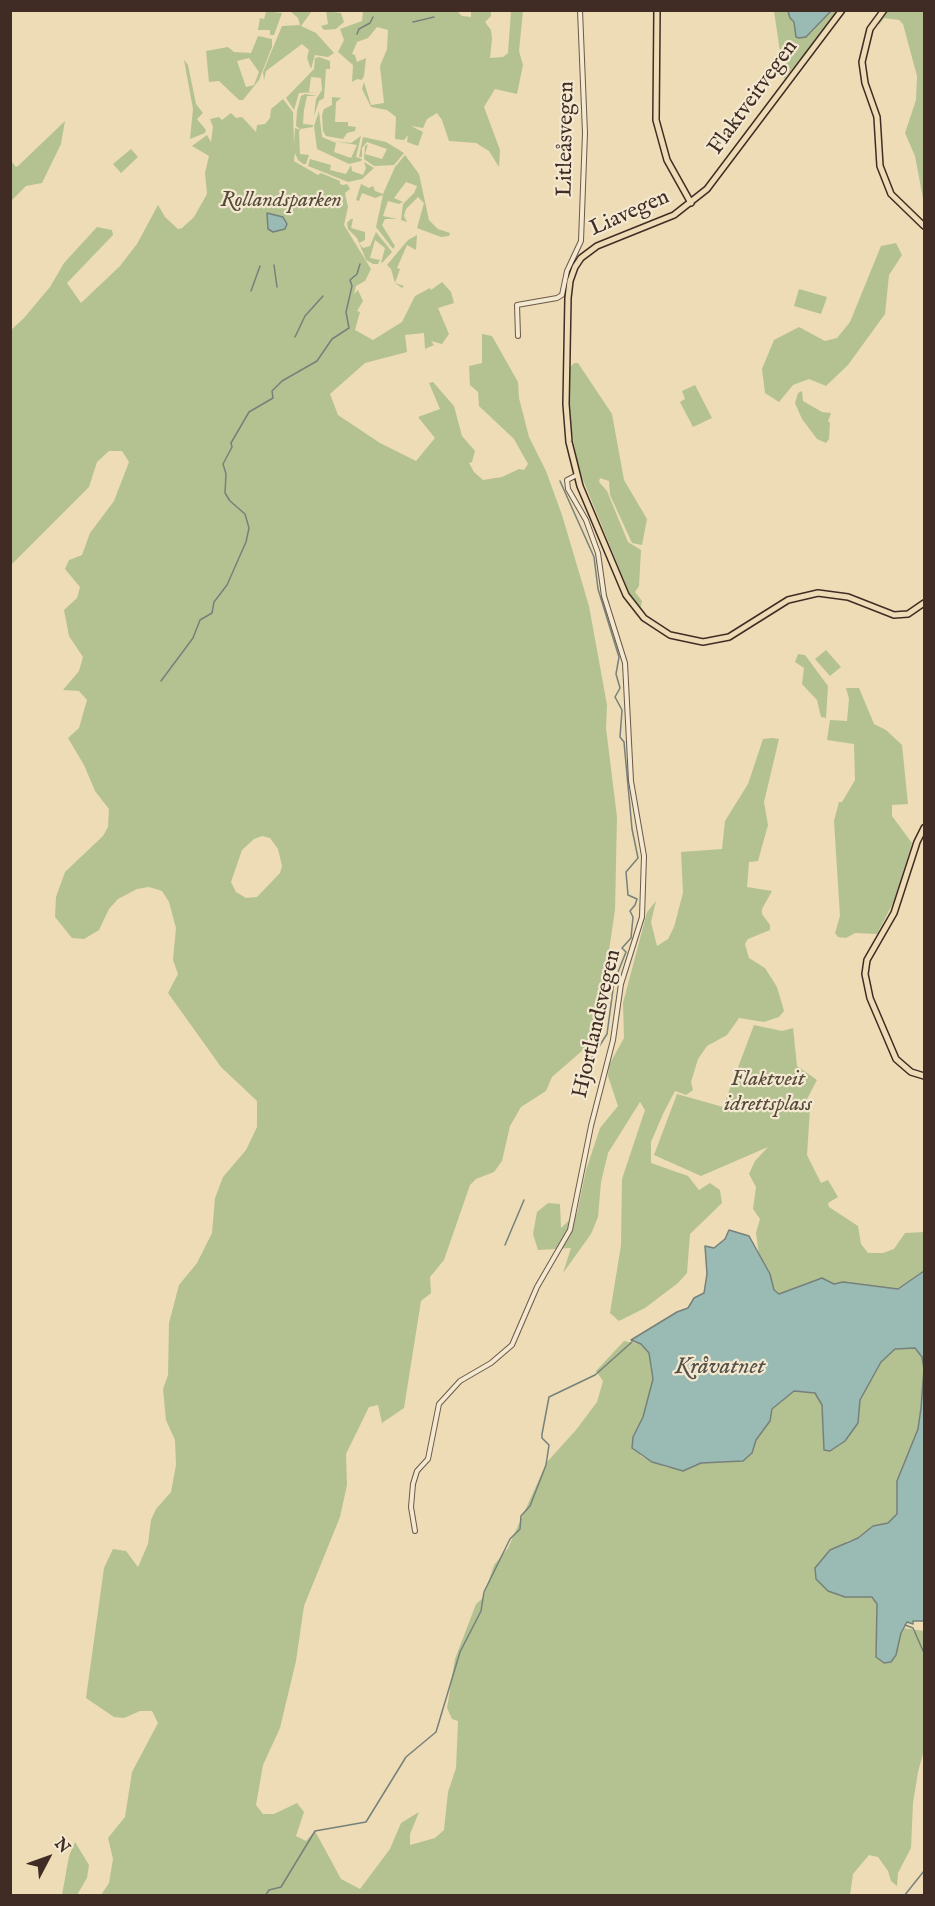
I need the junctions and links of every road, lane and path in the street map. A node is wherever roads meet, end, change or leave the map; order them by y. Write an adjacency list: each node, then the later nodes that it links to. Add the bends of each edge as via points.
1 (580, 10): 7 (street, Litleåsvegen, via 585,133 581,242 567,271 562,295 517,305)
2 (657, 10): 5 (main road, via 656,120 672,171)
3 (842, 10): 5 (main road, Flaktveitvegen, via 715,180)
4 (884, 10): 6 (main road, via 870,29 862,62 876,117 880,166 891,194)
5 (691, 203): 8 (main road, Liavegen, via 663,221 597,246 581,258 570,281 566,423)
6 (924, 226)
7 (518, 336)
8 (578, 474): 9 (main road, Liavegen, via 626,595 644,618 670,636 697,642 729,637 788,600 818,593 848,597 894,615 908,614); 12 (street, Hjortlandsvegen, via 567,480 568,489 586,520 598,553 604,596 625,663 631,781 644,856 642,918 621,984 613,1040 570,1230 537,1287 512,1345 460,1381 439,1404 428,1460 417,1471 412,1484)
9 (924, 603)
10 (924, 828): 11 (main road, via 894,913 867,960 865,974 870,998 896,1059 911,1072)
11 (924, 1076)
12 (415, 1531)

